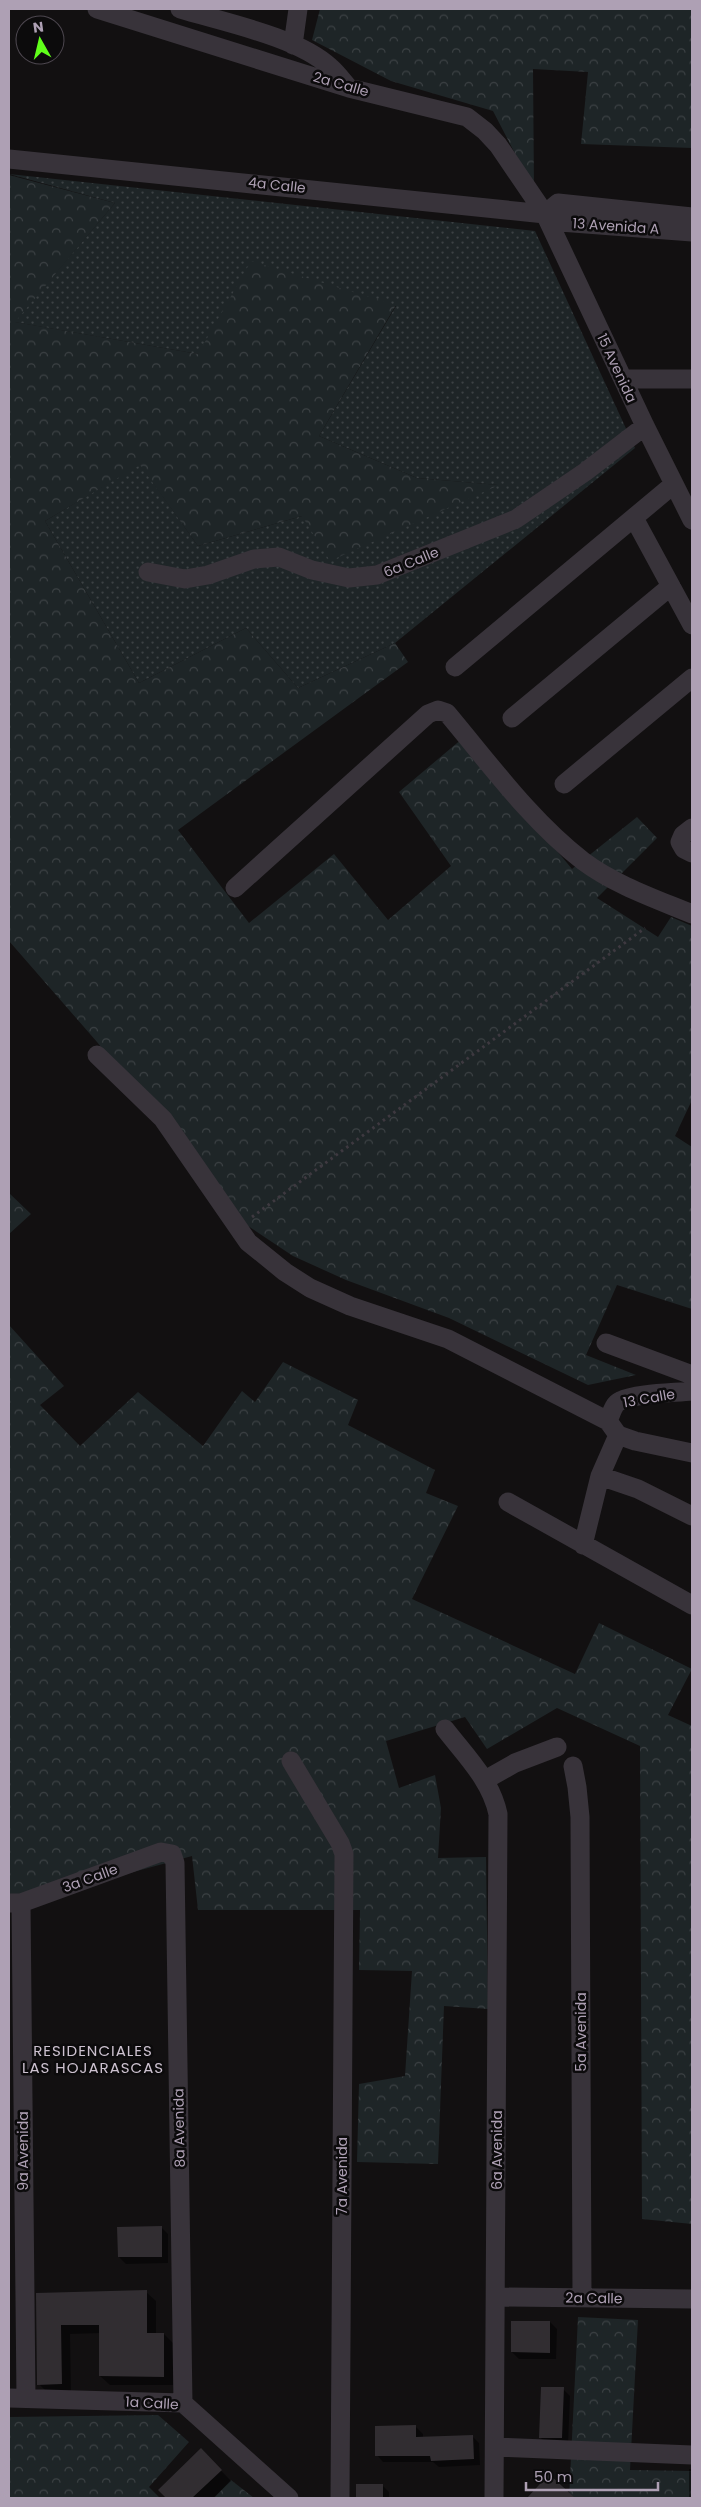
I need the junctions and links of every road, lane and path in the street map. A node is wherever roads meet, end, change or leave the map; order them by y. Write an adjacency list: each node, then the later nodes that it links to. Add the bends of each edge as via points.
1 (97, 9): 4 (street, 2a Calle)
2 (180, 9): 5 (street)
3 (298, 9): 5 (street)
4 (118, 13): 6 (street, 2a Calle)
5 (293, 45): 6 (street, via 330,66)
6 (349, 88): 8 (street, 2a Calle, via 467,116 498,145)
7 (9, 159): 8 (street, 4a Calle)
8 (544, 214): 9 (street, 13 Avenida A, via 558,203); 10 (street, 13 Avenida A, via 560,222); 12 (street, 15 Avenida)
9 (692, 217)
10 (692, 232)
11 (692, 378): 12 (street)
12 (623, 379): 13 (street, 15 Avenida)
13 (645, 426): 14 (street, 15 Avenida); 17 (street, 6a Calle, via 516,519 377,575 349,578 312,570 279,557 254,559 208,575 185,579)
14 (674, 484): 15 (street); 16 (street, 15 Avenida)
15 (634, 518): 18 (street); 20 (street)
16 (692, 520)
17 (148, 572)
18 (671, 586): 19 (street); 22 (street)
19 (692, 625)
20 (455, 667)
21 (692, 678): 23 (street)
22 (512, 718)
23 (564, 784)
24 (692, 828): 25 (street, via 680,842)
25 (692, 853)
26 (235, 888): 27 (street, via 428,714 438,710 447,713 528,809 584,861 637,890)
27 (692, 914)
28 (645, 928): 30 (path)
29 (97, 1056): 30 (street, via 164,1119)
30 (238, 1227): 34 (street, via 254,1247 310,1288 350,1306 448,1339)
31 (606, 1343): 32 (street)
32 (692, 1374)
33 (692, 1391): 34 (street, 13 Calle, via 620,1401 614,1406)
34 (612, 1423): 35 (street, via 635,1441); 36 (street)
35 (692, 1453)
36 (600, 1476): 38 (street, via 638,1489); 39 (street)
37 (508, 1502): 39 (street)
38 (692, 1516)
39 (583, 1545): 40 (street)
40 (692, 1605)
41 (445, 1729): 45 (street)
42 (557, 1747): 45 (street)
43 (291, 1761): 56 (street, 7a Avenida, via 344,1854)
44 (572, 1766): 49 (street, 5a Avenida, via 578,1787 580,1816)
45 (479, 1773): 48 (street, 6a Avenida, via 496,1802 498,1814)
46 (172, 1854): 47 (street, 3a Calle, via 161,1852); 52 (street, 8a Avenida, via 175,1863)
47 (15, 1903): 51 (street, 9a Avenida)
48 (496, 2297): 49 (street, 2a Calle); 53 (street, 6a Avenida)
49 (582, 2298): 50 (street, 2a Calle)
50 (692, 2299)
51 (17, 2398): 52 (street, 1a Calle)
52 (183, 2403): 55 (street, 1a Calle)
53 (495, 2447): 54 (street); 57 (street, 6a Avenida)
54 (692, 2455)
55 (288, 2498)
56 (340, 2498)
57 (494, 2498)

